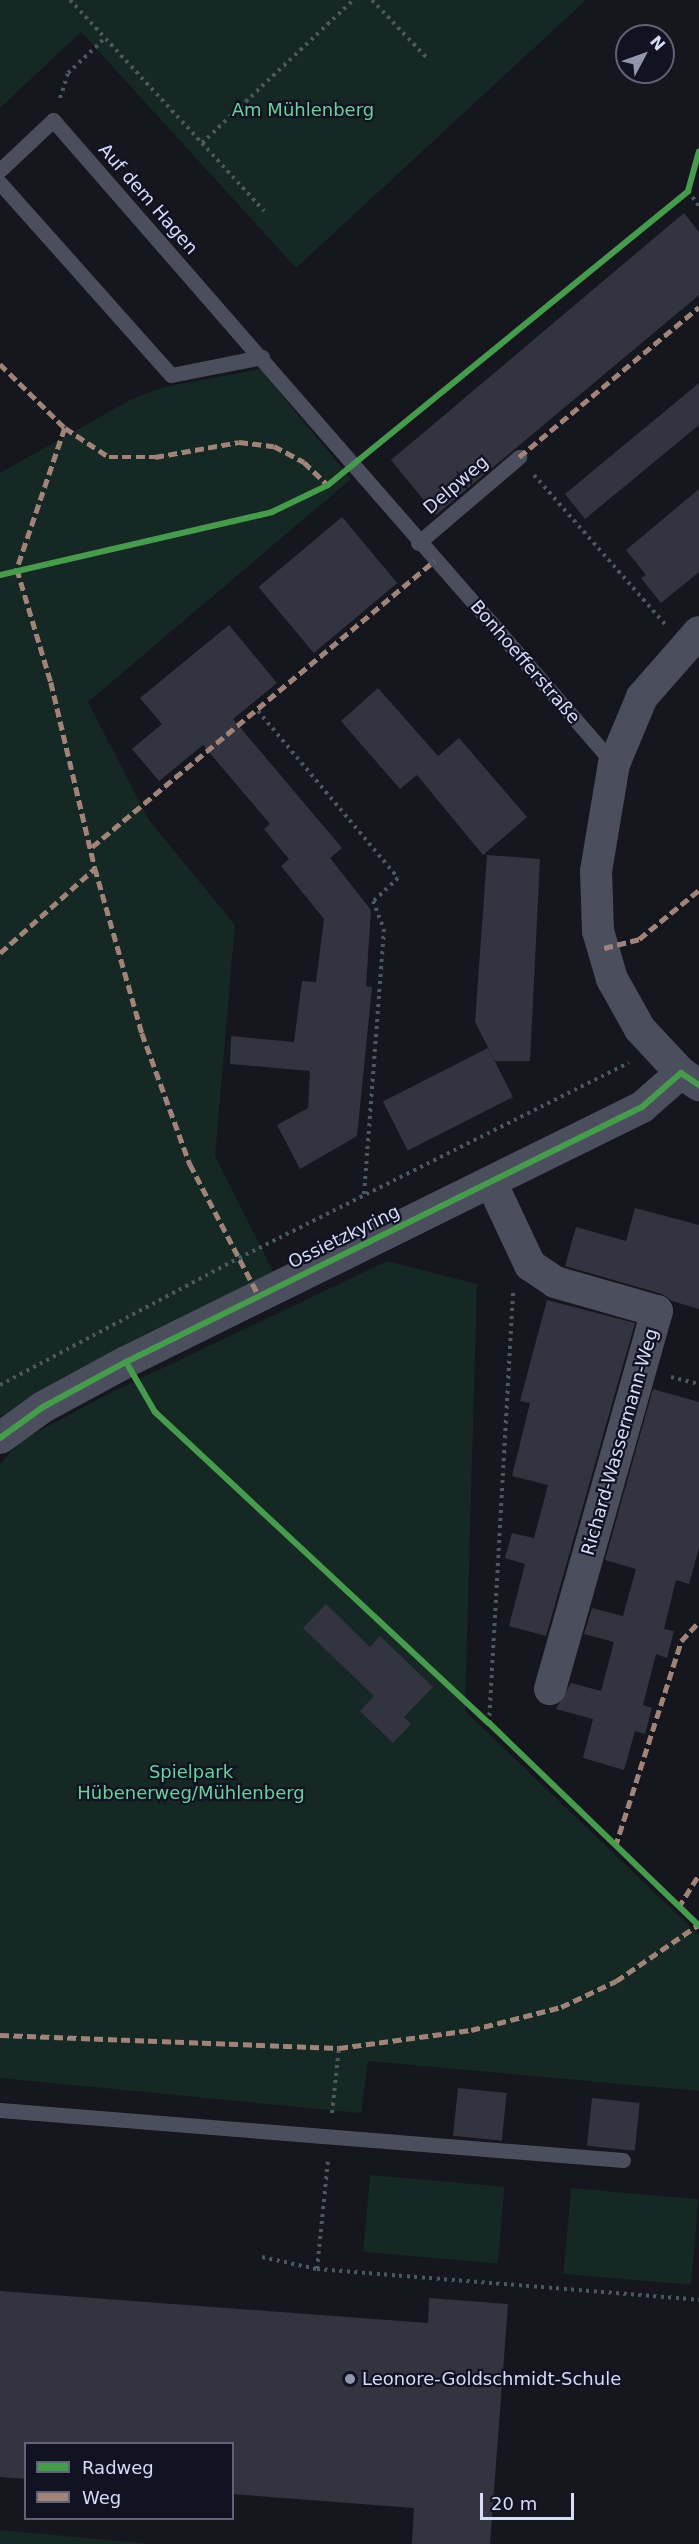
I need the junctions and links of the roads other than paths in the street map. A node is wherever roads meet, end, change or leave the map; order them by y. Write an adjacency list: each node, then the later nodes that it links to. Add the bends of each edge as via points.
1 (0, 170): 3 (lane, Auf dem Hagen, via 53,120)
2 (0, 183): 3 (lane, via 171,375)
3 (262, 357): 5 (lane, Auf dem Hagen)
4 (519, 457): 5 (lane, Delpweg)
5 (418, 543): 6 (lane, Auf dem Hagen)
6 (434, 561): 8 (lane, Bonhoefferstraße)
7 (691, 639): 8 (street, via 642,697)
8 (614, 764): 9 (street, via 602,816 596,871 598,931 612,979 640,1029)
9 (690, 1079): 10 (street, Ossietzkyring)
10 (490, 1182): 11 (street, Ossietzkyring, via 126,1362 43,1407); 12 (street, Richard-Wassermann-Weg, via 530,1265 555,1282 657,1311)
11 (0, 1438)
12 (550, 1689)
13 (0, 2110): 14 (lane)
14 (623, 2160)

